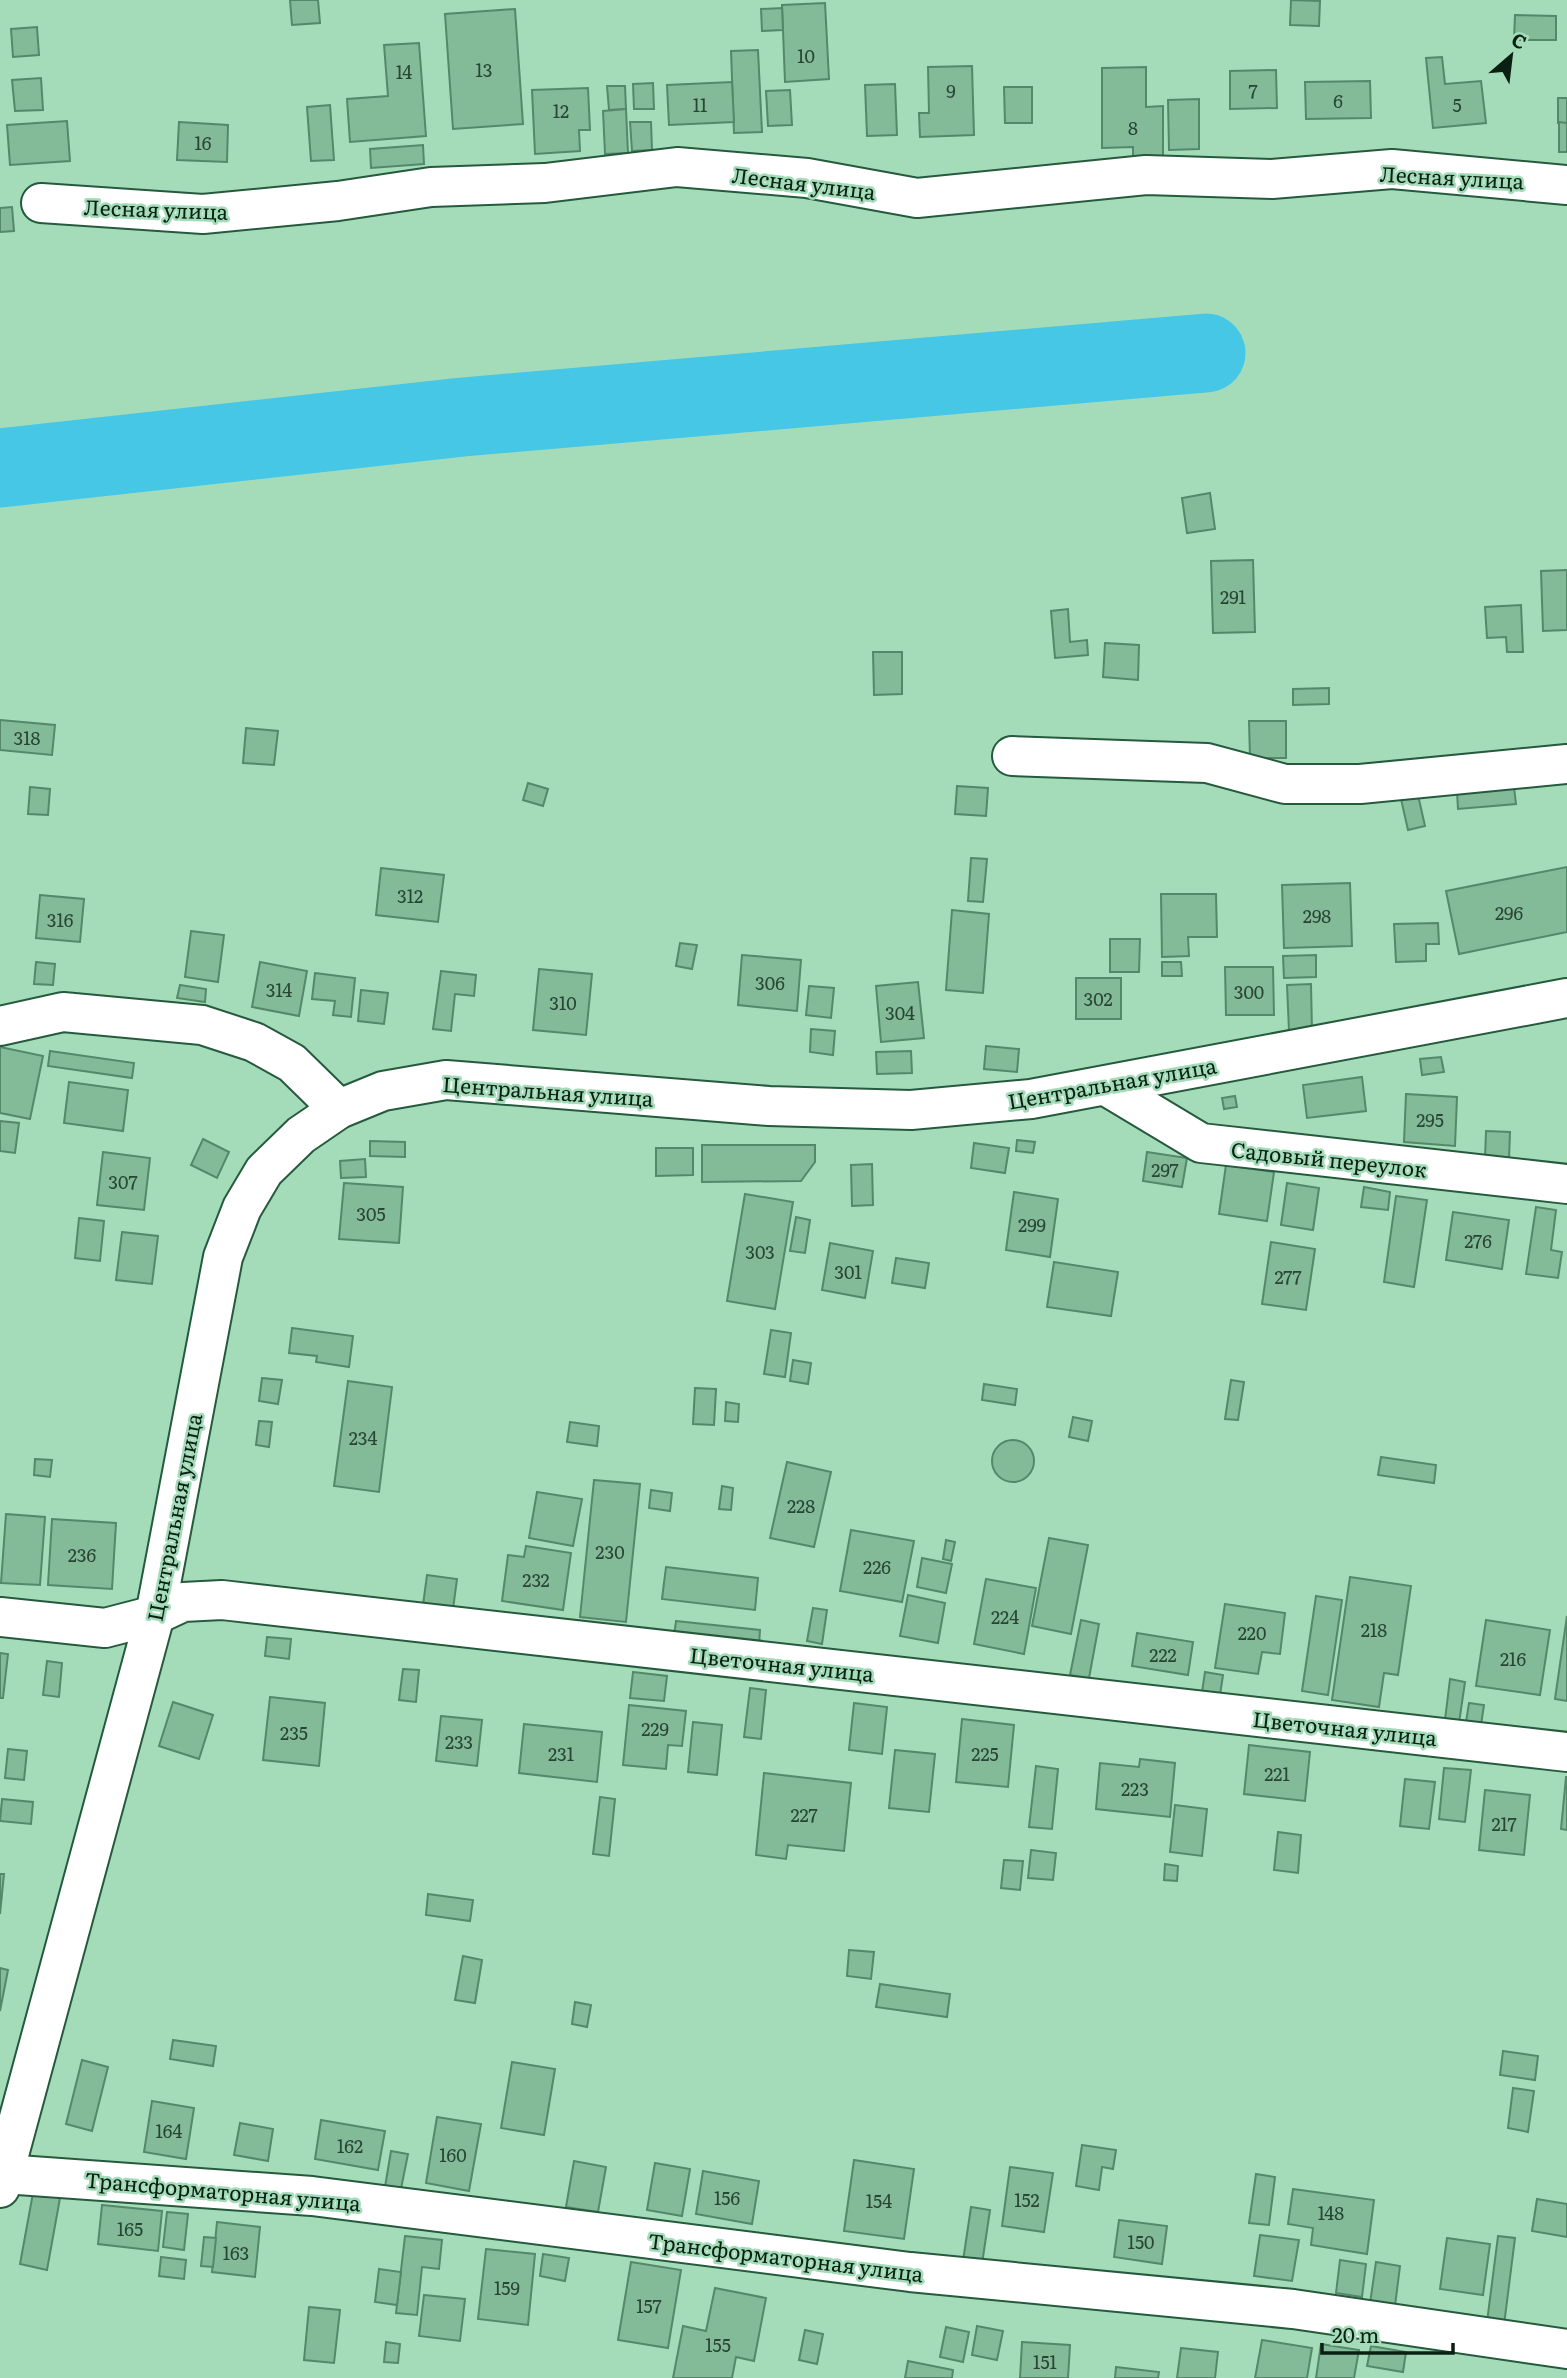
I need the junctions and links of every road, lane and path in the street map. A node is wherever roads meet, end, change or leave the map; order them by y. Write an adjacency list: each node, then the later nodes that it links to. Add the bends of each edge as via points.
1 (1567, 185): 2 (street, Лесная улица, via 1392,169 1272,179 1146,175 917,198 807,178 677,167 545,183 431,187 203,214)
2 (41, 203)
3 (1012, 756): 4 (street, via 1207,763 1286,783 1360,784)
4 (1567, 764)
5 (1567, 998): 7 (street, Центральная улица)
6 (0, 1026): 8 (street, via 63,1012 202,1025 254,1042 292,1063)
7 (1106, 1086): 8 (street, Центральная улица, via 1031,1099 911,1110 769,1106 446,1080 383,1091); 9 (street, Садовый переулок, via 1201,1143)
8 (339, 1109): 10 (street, Центральная улица, via 301,1135 264,1171 242,1208 223,1257)
9 (1567, 1184)
10 (155, 1615): 11 (street, Цветочная улица, via 105,1628); 12 (street, Цветочная улица, via 183,1602 222,1600); 13 (street, Центральная улица)
11 (0, 1617)
12 (1567, 1752)
13 (2, 2181): 14 (street, Трансформаторная улица, via 312,2196 910,2272 1293,2309)
14 (1567, 2349)

